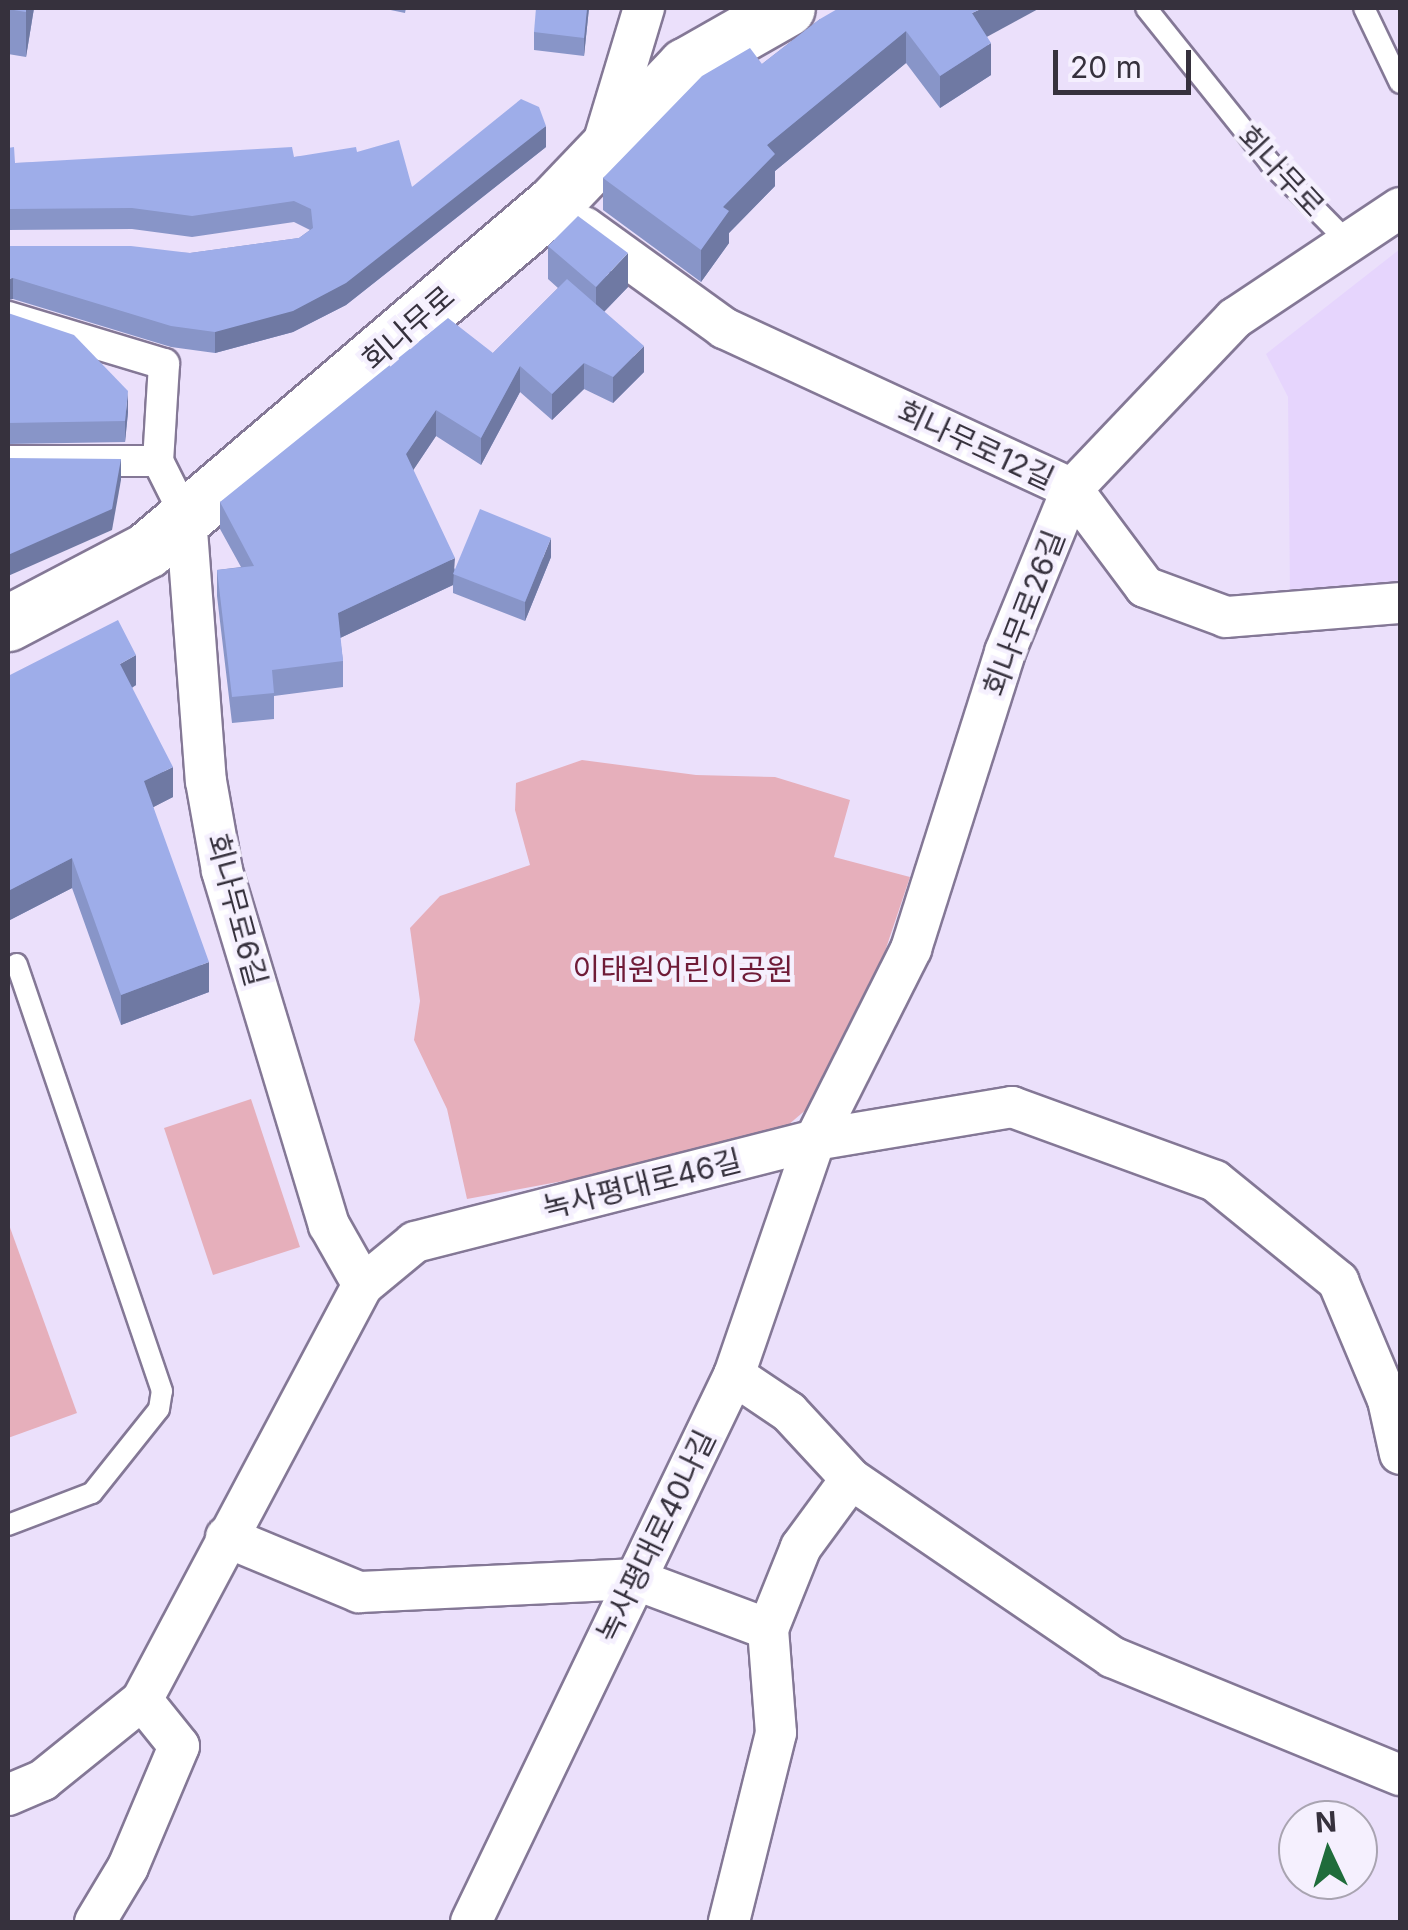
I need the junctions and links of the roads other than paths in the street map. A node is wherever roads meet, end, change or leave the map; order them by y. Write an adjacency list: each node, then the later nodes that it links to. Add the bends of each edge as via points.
1 (644, 8): 6 (street)
2 (787, 8): 6 (main road, 회나무로, via 685,66)
3 (1146, 8): 9 (lane, 회나무로, via 1258,148)
4 (1364, 8): 5 (lane)
5 (1400, 83)
6 (601, 151): 7 (main road, 회나무로)
7 (554, 203): 13 (street, 회나무로12길, via 724,328); 14 (main road, 회나무로)
8 (1400, 208): 9 (street, 회나무로26길)
9 (1345, 239): 13 (street, 회나무로26길, via 1235,318)
10 (8, 317): 12 (street, via 164,364)
11 (8, 461): 12 (street)
12 (158, 461): 14 (street)
13 (1072, 490): 15 (street, 회나무로12길, via 1145,587 1226,617); 18 (street, 회나무로26길, via 1006,652 911,949)
14 (186, 518): 16 (main road, 회나무로, via 147,550); 19 (street, 회나무로6길, via 206,781 222,871 329,1225)
15 (1400, 603)
16 (8, 623)
17 (17, 964): 23 (lane, via 162,1391 158,1409 92,1494)
18 (815, 1140): 19 (street, 녹사평대로46길, via 415,1242); 20 (street, 녹사평대로40나길); 21 (street, 녹사평대로46길, via 1012,1107 1215,1181 1338,1281 1388,1400)
19 (363, 1285): 24 (street, 녹사평대로46길)
20 (734, 1375): 22 (street, via 789,1412); 25 (street, 녹사평대로40나길)
21 (1400, 1454)
22 (851, 1480): 26 (street, via 800,1547); 28 (street, via 1112,1657)
23 (8, 1525)
24 (226, 1537): 25 (street, via 359,1592); 27 (street, 녹사평대로46길)
25 (634, 1579): 26 (street); 31 (street, 녹사평대로40나길)
26 (768, 1629): 32 (street, via 776,1733)
27 (142, 1700): 29 (street, 녹사평대로46길, via 42,1780); 30 (street, via 178,1746 128,1867)
28 (1400, 1776)
29 (8, 1795)
30 (95, 1922)
31 (472, 1922)
32 (729, 1922)

